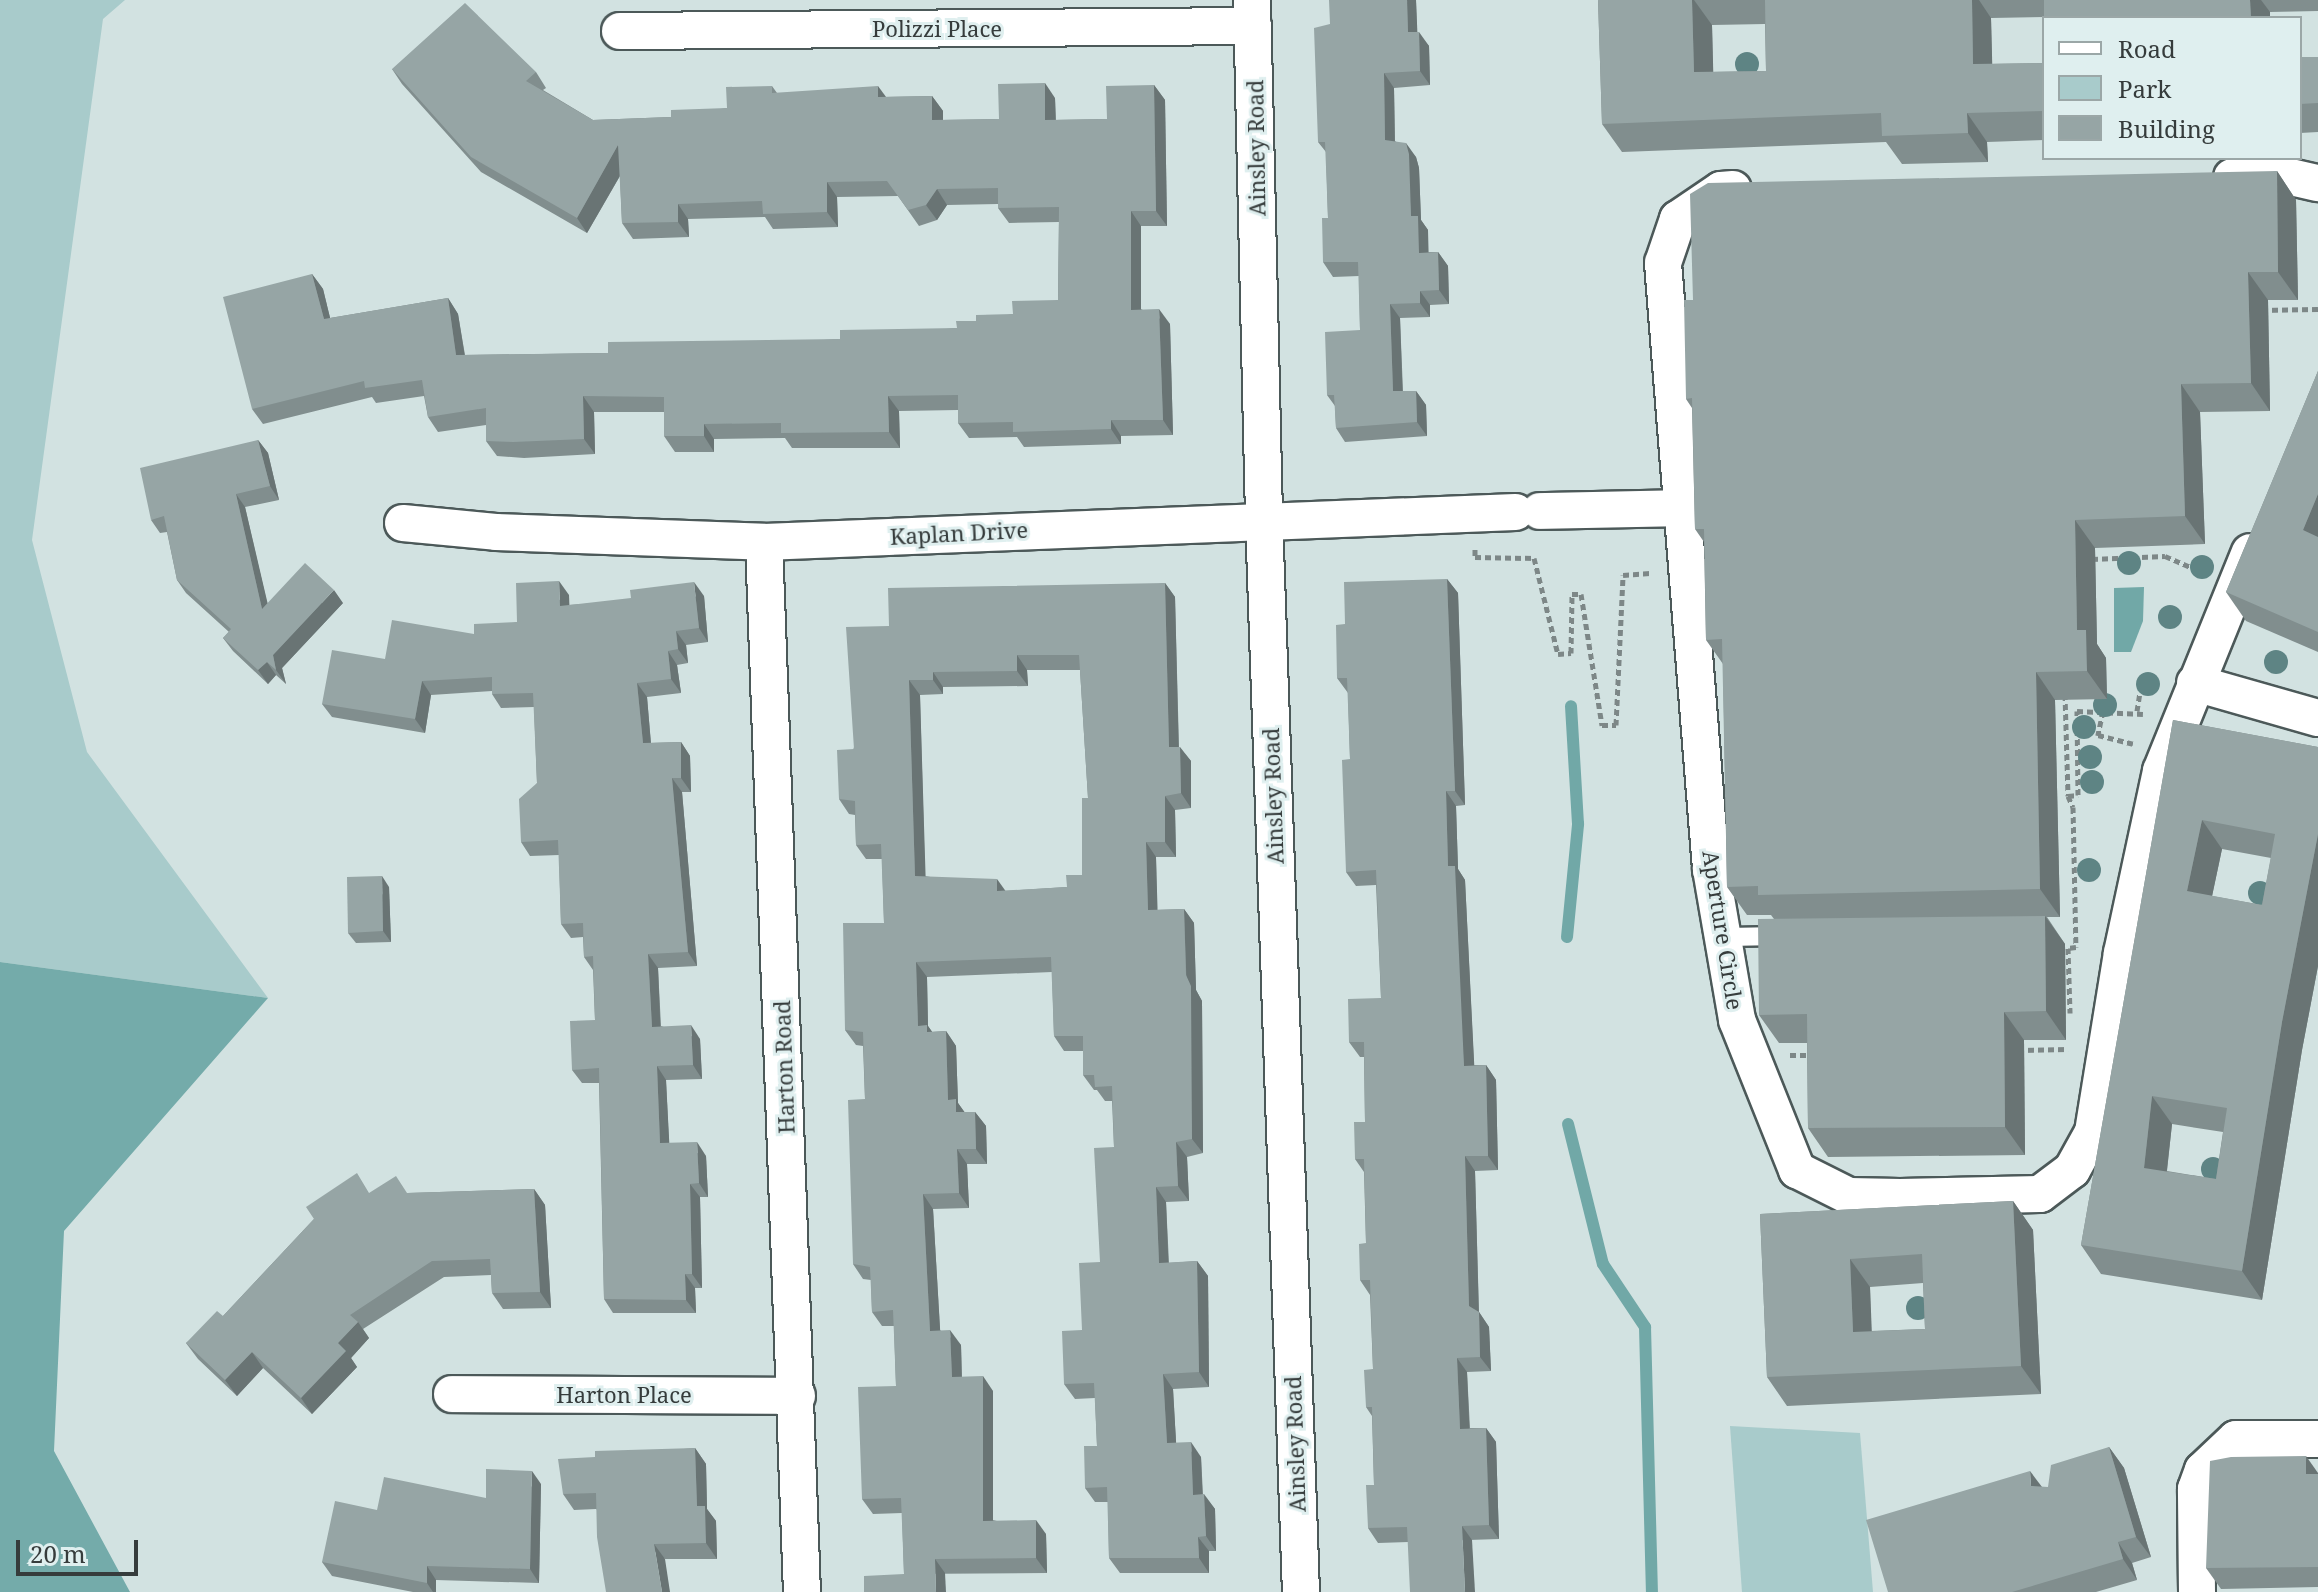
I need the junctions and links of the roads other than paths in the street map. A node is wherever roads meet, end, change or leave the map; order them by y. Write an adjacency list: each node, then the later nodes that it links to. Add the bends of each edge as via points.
1 (1253, 13): 2 (street, Polizzi Place); 7 (street, Ainsley Road)
2 (620, 31)
3 (2204, 177): 4 (street, via 2282,175)
4 (2318, 183)
5 (1766, 188): 6 (street, Aperture Circle, via 1721,190 1678,219 1663,263)
6 (1682, 508): 7 (street, Kaplan Drive); 14 (street, Aperture Circle, via 1711,869)
7 (1264, 518): 10 (street, Kaplan Drive); 19 (street, Ainsley Road)
8 (403, 523): 10 (street, Kaplan Drive, via 496,532)
9 (2262, 524): 11 (street, Aperture Circle)
10 (764, 542): 16 (street, Harton Road)
11 (2195, 683): 12 (street); 14 (street, Aperture Circle, via 2172,743 2122,953 2093,1132 2072,1170 2040,1194 1849,1196 1797,1170 1737,1020)
12 (2318, 718)
13 (1800, 935): 14 (lane)
14 (1723, 937)
15 (452, 1394): 16 (street, Harton Place)
16 (797, 1396): 18 (street, Harton Road)
17 (2318, 1439): 20 (street, via 2236,1439 2203,1470 2196,1489)
18 (802, 1592)
19 (1301, 1592)
20 (2197, 1592)

